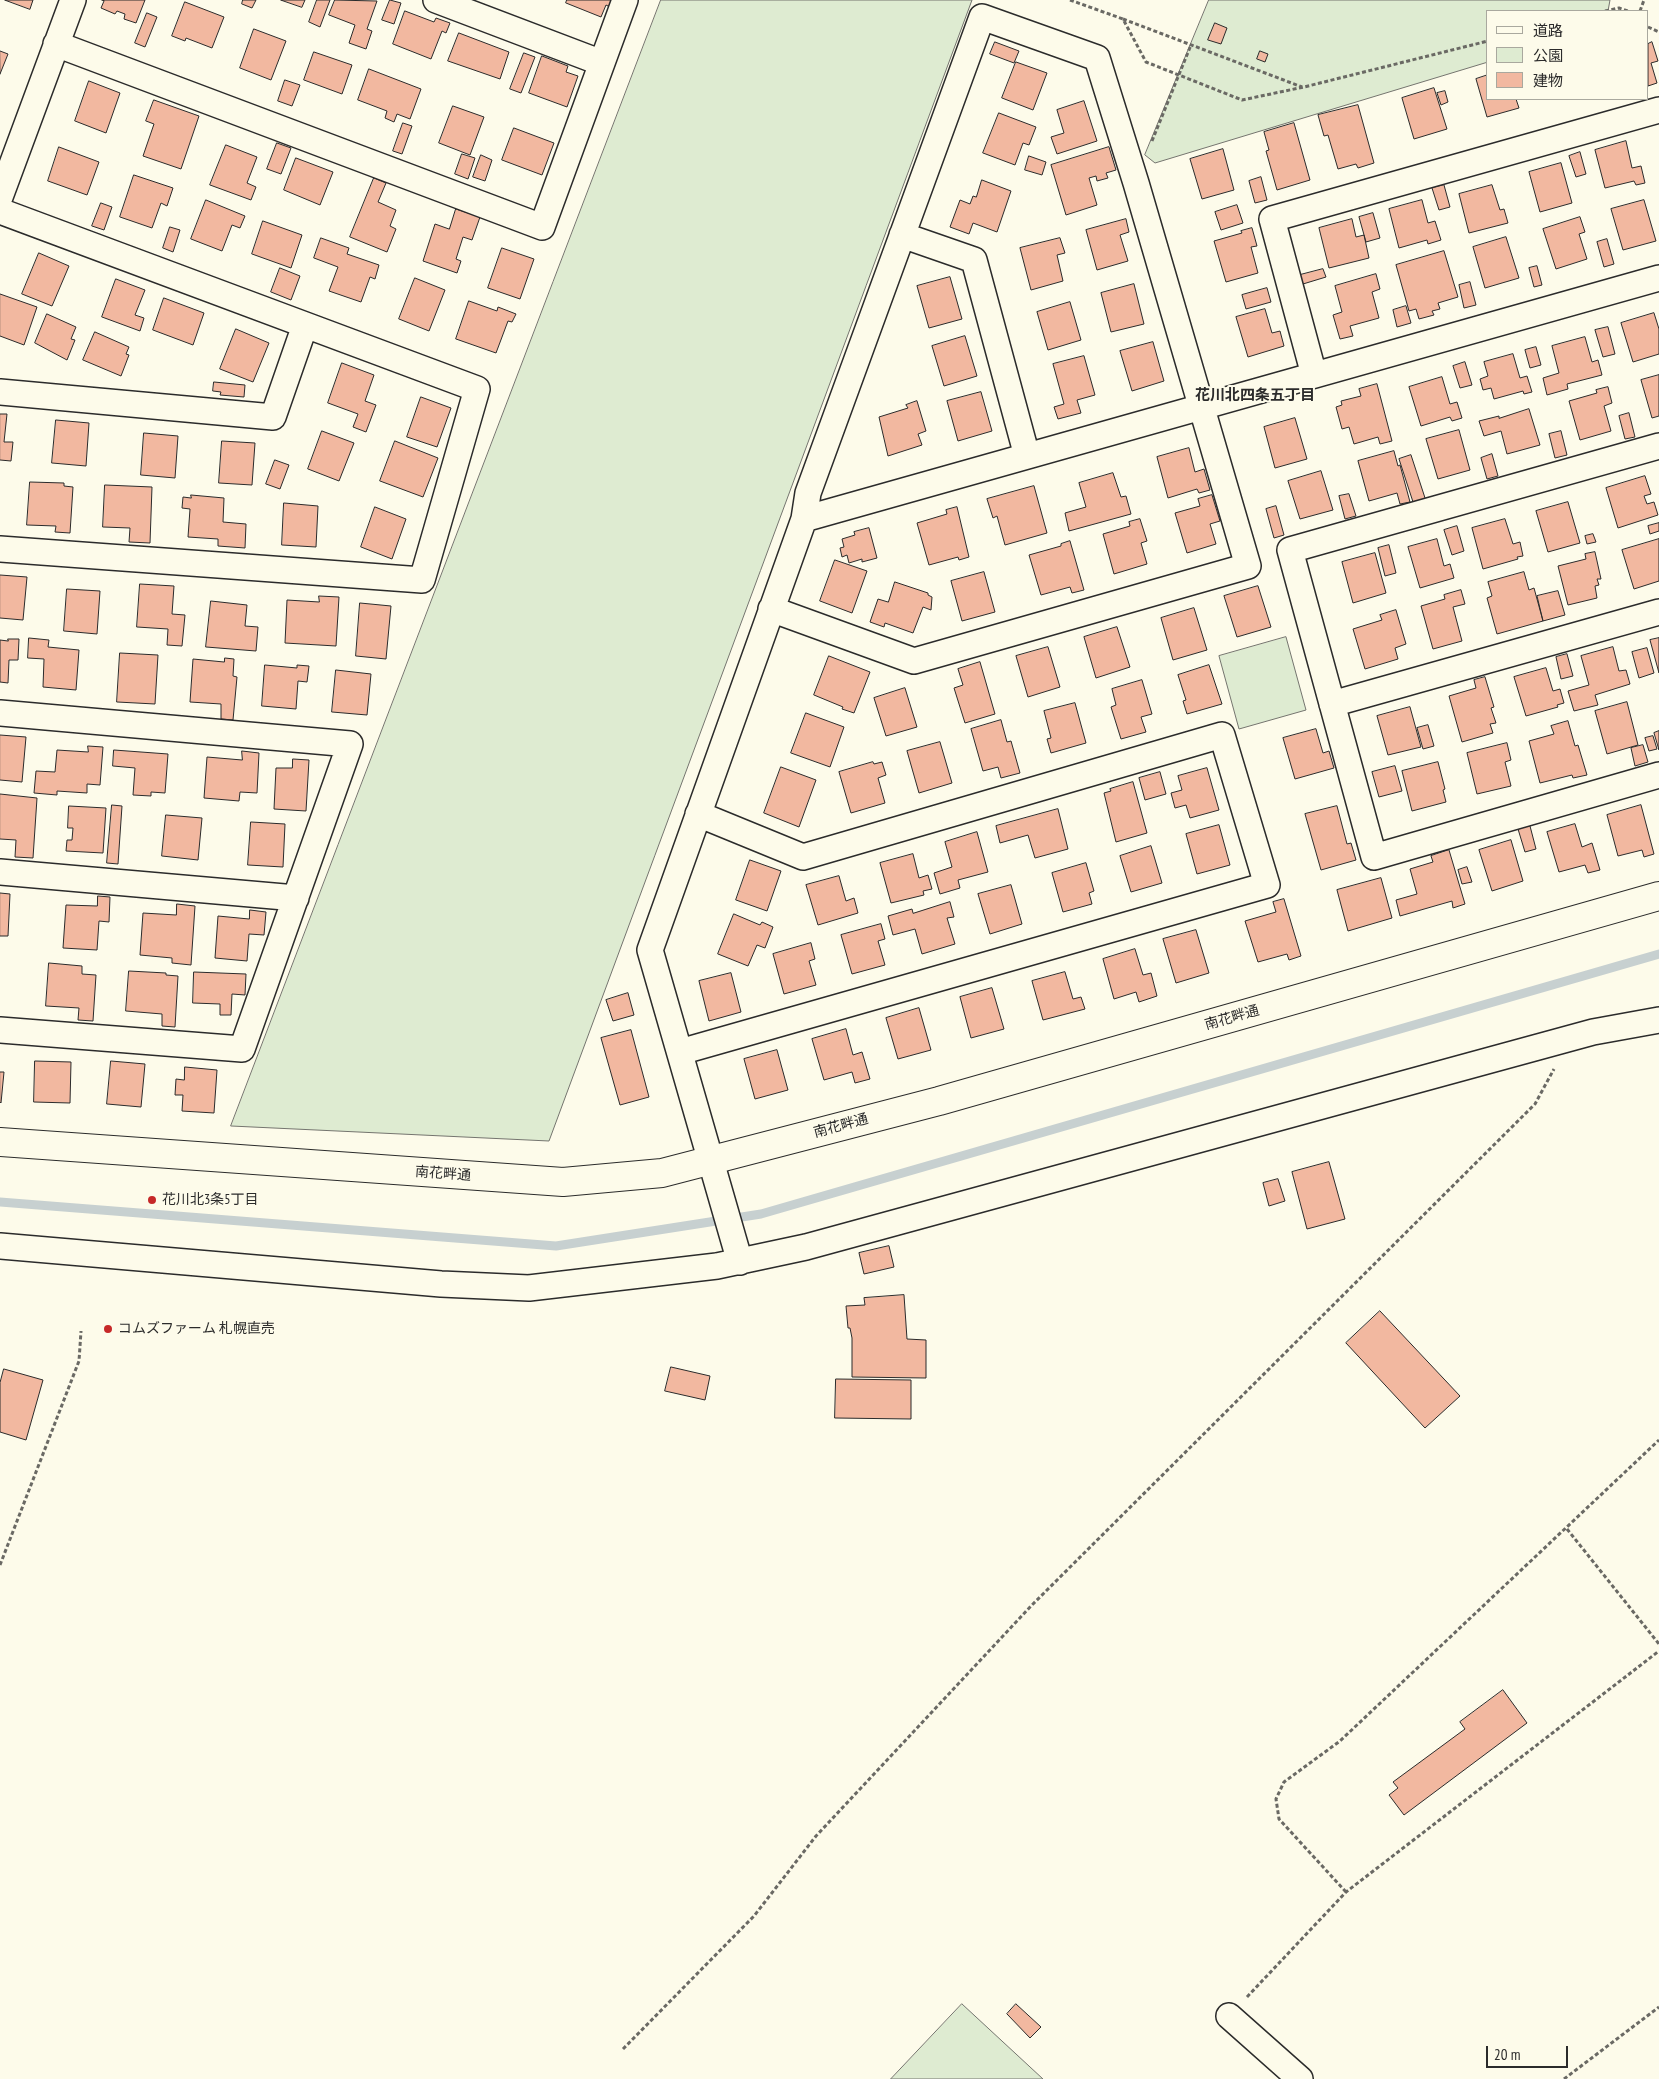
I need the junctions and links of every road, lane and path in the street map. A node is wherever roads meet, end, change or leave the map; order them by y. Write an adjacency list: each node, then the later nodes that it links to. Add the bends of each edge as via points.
1 (72, 0): 9 (street)
2 (436, 0): 11 (street)
3 (625, 0): 11 (street)
4 (1070, 0): 7 (path)
5 (1610, 10): 6 (path)
6 (1625, 10)
7 (1123, 19): 10 (path); 12 (path, via 1146,62)
8 (1486, 42): 13 (path)
9 (56, 44): 11 (street, via 542,227); 16 (street)
10 (1191, 44): 12 (path); 13 (path)
11 (602, 64)
12 (1178, 75): 13 (path, via 1242,100); 15 (path)
13 (1304, 87)
14 (1659, 110): 21 (street, via 1272,219)
15 (1136, 183): 18 (street, via 1097,58 982,17); 23 (street)
16 (0, 197)
17 (0, 212): 20 (street)
18 (902, 235): 25 (street, via 974,260); 26 (street, via 808,493)
19 (1659, 278): 21 (street)
20 (306, 325): 22 (street, via 273,417); 27 (street, via 478,389 422,580)
21 (1314, 376): 23 (street)
22 (0, 392)
23 (1202, 407): 25 (street); 28 (street, via 1248,566 914,661)
24 (1659, 446): 30 (street, via 1290,550)
25 (1027, 456): 26 (street)
26 (804, 519): 28 (street)
27 (0, 549)
28 (771, 609): 33 (street)
29 (1659, 612): 30 (street)
30 (1332, 704): 32 (street, via 1374,857)
31 (0, 712): 36 (street, via 350,744)
32 (1659, 775)
33 (698, 814): 40 (street, via 650,950); 40 (street, via 803,857 1222,735 1267,885)
34 (0, 872): 36 (street)
35 (1659, 896): 42 (street, 南花畔通, via 939,1101)
36 (296, 898): 38 (street, via 242,1049)
37 (1659, 1020): 39 (street)
38 (0, 1030)
39 (1571, 1038): 44 (street, via 806,1247); 54 (path, via 1535,1104 1030,1606 816,1836 754,1916)
40 (680, 1052): 42 (street)
41 (0, 1142): 42 (street, 南花畔通, via 563,1182 662,1173)
42 (712, 1160): 44 (street)
43 (0, 1246): 44 (street, via 441,1284 529,1288)
44 (740, 1262)
45 (81, 1331): 48 (path, via 79,1361)
46 (1659, 1440): 47 (path)
47 (1567, 1529): 49 (path); 51 (path, via 1340,1742 1284,1782 1276,1799 1279,1818)
48 (0, 1565)
49 (1659, 1644)
50 (1659, 1651): 51 (path)
51 (1346, 1892): 53 (path)
52 (1659, 2007): 56 (path)
53 (1229, 2016): 55 (street)
54 (623, 2049)
55 (1300, 2079)
56 (1564, 2079)

